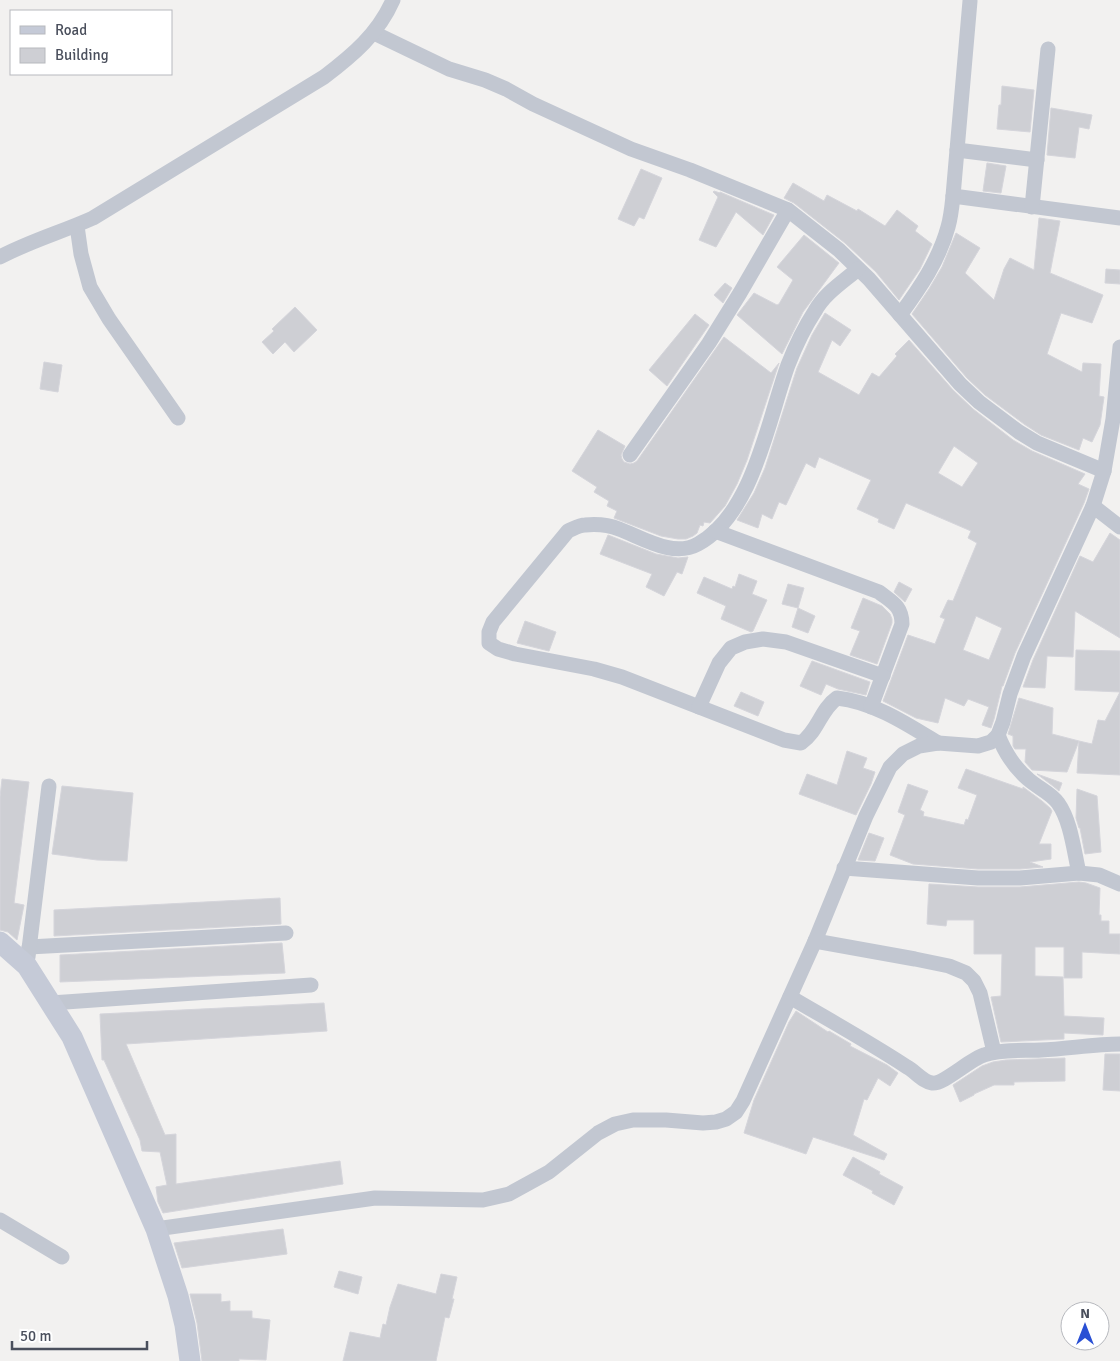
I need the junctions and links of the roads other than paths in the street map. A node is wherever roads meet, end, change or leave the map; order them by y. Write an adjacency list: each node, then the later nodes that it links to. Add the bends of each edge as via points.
1 (393, 0): 3 (street)
2 (970, 2): 5 (street)
3 (374, 33): 9 (street, via 449,69 506,89 631,149); 11 (street, via 324,77)
4 (1048, 49): 6 (street)
5 (957, 150): 6 (street); 7 (street)
6 (1037, 160): 8 (street)
7 (953, 196): 8 (street); 14 (street, via 948,226 939,251 924,283)
8 (1032, 206): 10 (street)
9 (788, 210): 13 (street); 18 (street, via 709,343)
10 (1120, 218)
11 (77, 226): 12 (street, via 39,238); 17 (street, via 90,287)
12 (0, 257)
13 (858, 269): 14 (street); 22 (street, via 831,291 816,309 800,338 747,485 736,506)
14 (900, 316): 19 (street, via 960,384 999,418 1037,443)
15 (1120, 347): 16 (street)
16 (1116, 416): 19 (street)
17 (178, 418)
18 (630, 455)
19 (1104, 471): 20 (street)
20 (1093, 506): 21 (street); 26 (street, via 1024,656)
21 (1120, 527)
22 (715, 531): 23 (street, via 878,592 894,603 902,614 902,624); 24 (street, via 699,544 686,550 674,550 598,524 568,531 489,632 489,643 498,649 622,677)
23 (883, 676): 24 (street, via 786,642 763,639 745,642 731,648 719,663); 25 (street)
24 (699, 707): 25 (street, via 784,740 801,743 810,737 828,704 837,698)
25 (871, 707): 27 (street, via 895,717)
26 (998, 735): 27 (street, via 991,742 978,746); 30 (street, via 1014,766 1057,801 1064,812)
27 (938, 744): 29 (street, via 919,746 903,754 890,767)
28 (49, 786): 35 (street)
29 (844, 868): 30 (street, via 978,878); 33 (street)
30 (1079, 873): 31 (street, via 1099,875)
31 (1120, 884)
32 (286, 933): 35 (street)
33 (815, 941): 37 (street); 40 (street, via 949,966 966,973 980,993)
34 (0, 942): 35 (street)
35 (28, 956): 38 (street)
36 (311, 985): 38 (street)
37 (790, 997): 40 (street, via 885,1052 931,1084 939,1083 977,1058); 42 (street, via 743,1101 726,1119 716,1122 633,1120 615,1124 541,1176 509,1194 483,1200 374,1198)
38 (51, 1003): 42 (street, via 72,1037)
39 (1120, 1044): 40 (street)
40 (994, 1052)
41 (0, 1220): 43 (street)
42 (156, 1229): 44 (street, via 178,1296)
43 (62, 1257)
44 (190, 1361)

